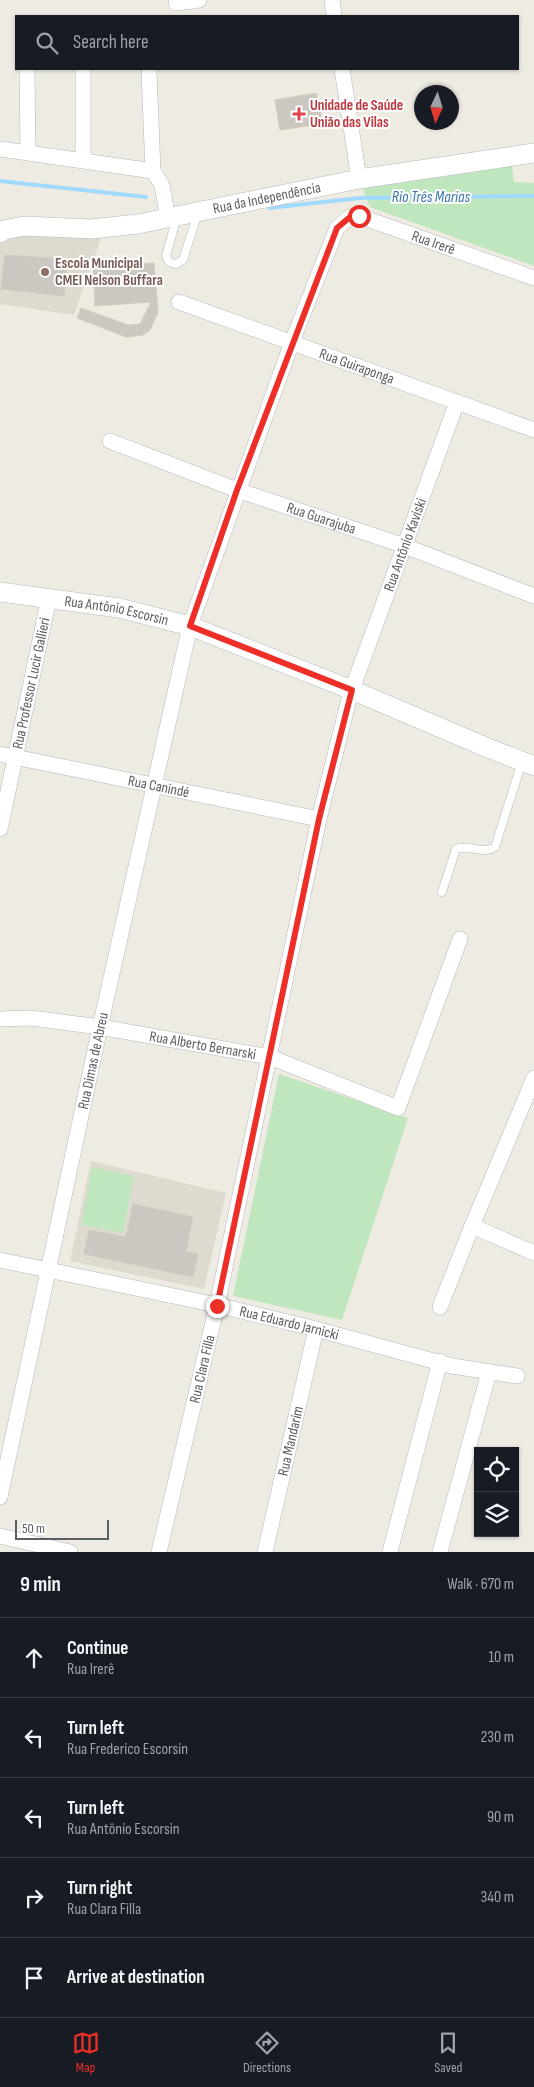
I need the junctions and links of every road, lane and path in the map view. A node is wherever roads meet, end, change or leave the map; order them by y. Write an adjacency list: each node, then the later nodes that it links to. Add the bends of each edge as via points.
1 (199, 0): 3 (street)
2 (332, 0): 4 (street)
3 (176, 3)
4 (334, 15)
5 (27, 70): 11 (street)
6 (83, 70): 12 (street)
7 (342, 70): 14 (street)
8 (149, 72): 13 (street)
9 (0, 150): 11 (street)
10 (534, 152): 14 (street, Rua da Independência)
11 (28, 153): 12 (street)
12 (83, 160): 13 (street)
13 (154, 171): 16 (street)
14 (359, 179): 15 (street, Rua da Independência)
15 (199, 212): 16 (street, Rua da Independência); 16 (lane, via 182,260 176,264 169,262 166,256)
16 (172, 218): 18 (street, Rua da Independência, via 91,229 24,226)
17 (337, 228): 19 (street, Rua Irerê, via 350,217 359,216); 21 (street, Rua Dimas de Abreu)
18 (0, 233)
19 (534, 278)
20 (179, 302): 21 (street, Rua Guiraponga)
21 (292, 342): 22 (street, Rua Guiraponga); 25 (street, Rua Dimas de Abreu)
22 (457, 402): 23 (street, Rua Guiraponga); 26 (street, Rua Antônio Kaviski)
23 (534, 430)
24 (110, 441): 25 (street, Rua Guarajuba)
25 (237, 490): 26 (street, Rua Guarajuba); 30 (street, Rua Dimas de Abreu)
26 (405, 546): 28 (street, Rua Guarajuba); 31 (street, Rua Antônio Kaviski)
27 (0, 592): 29 (street, Rua Antônio Escorsin)
28 (534, 596)
29 (49, 598): 30 (street, Rua Antônio Escorsin, via 119,608); 33 (street, Rua Professor Lucir Gallieri)
30 (190, 626): 31 (street, Rua Antônio Escorsin); 35 (street, Rua Dimas de Abreu)
31 (352, 690): 34 (street, Rua Antônio Escorsin); 36 (street, Rua Clara Filla)
32 (0, 754): 33 (street, Rua Canindé)
33 (15, 758): 35 (street, Rua Canindé); 37 (street, Rua Professor Lucir Gallieri)
34 (528, 764): 38 (lane, via 495,847 490,850 456,849)
35 (153, 786): 36 (street, Rua Canindé); 41 (street, Rua Dimas de Abreu)
36 (319, 819): 42 (street, Rua Clara Filla)
37 (0, 829)
38 (442, 892)
39 (460, 939): 42 (street, Rua Alberto Bernarski, via 398,1108)
40 (0, 1018): 41 (street, Rua Alberto Bernarski, via 31,1018)
41 (100, 1027): 42 (street, Rua Alberto Bernarski); 47 (street, Rua Dimas de Abreu)
42 (270, 1057): 48 (street, Rua Clara Filla)
43 (534, 1078): 44 (street)
44 (472, 1226): 45 (street); 49 (street)
45 (534, 1253)
46 (0, 1260): 47 (street, Rua Eduardo Jarnicki)
47 (48, 1269): 48 (street, Rua Eduardo Jarnicki); 54 (street, Rua Dimas de Abreu)
48 (217, 1306): 50 (street, Rua Eduardo Jarnicki); 57 (street, Rua Clara Filla)
49 (440, 1307)
50 (316, 1329): 51 (street, Rua Eduardo Jarnicki); 58 (street, Rua Mandarim)
51 (440, 1361): 52 (street, Rua Eduardo Jarnicki); 59 (street)
52 (489, 1372): 53 (street, Rua Eduardo Jarnicki); 60 (street)
53 (517, 1376)
54 (0, 1497)
55 (0, 1536): 56 (street)
56 (70, 1552)
57 (159, 1552)
58 (265, 1552)
59 (390, 1552)
60 (440, 1552)

